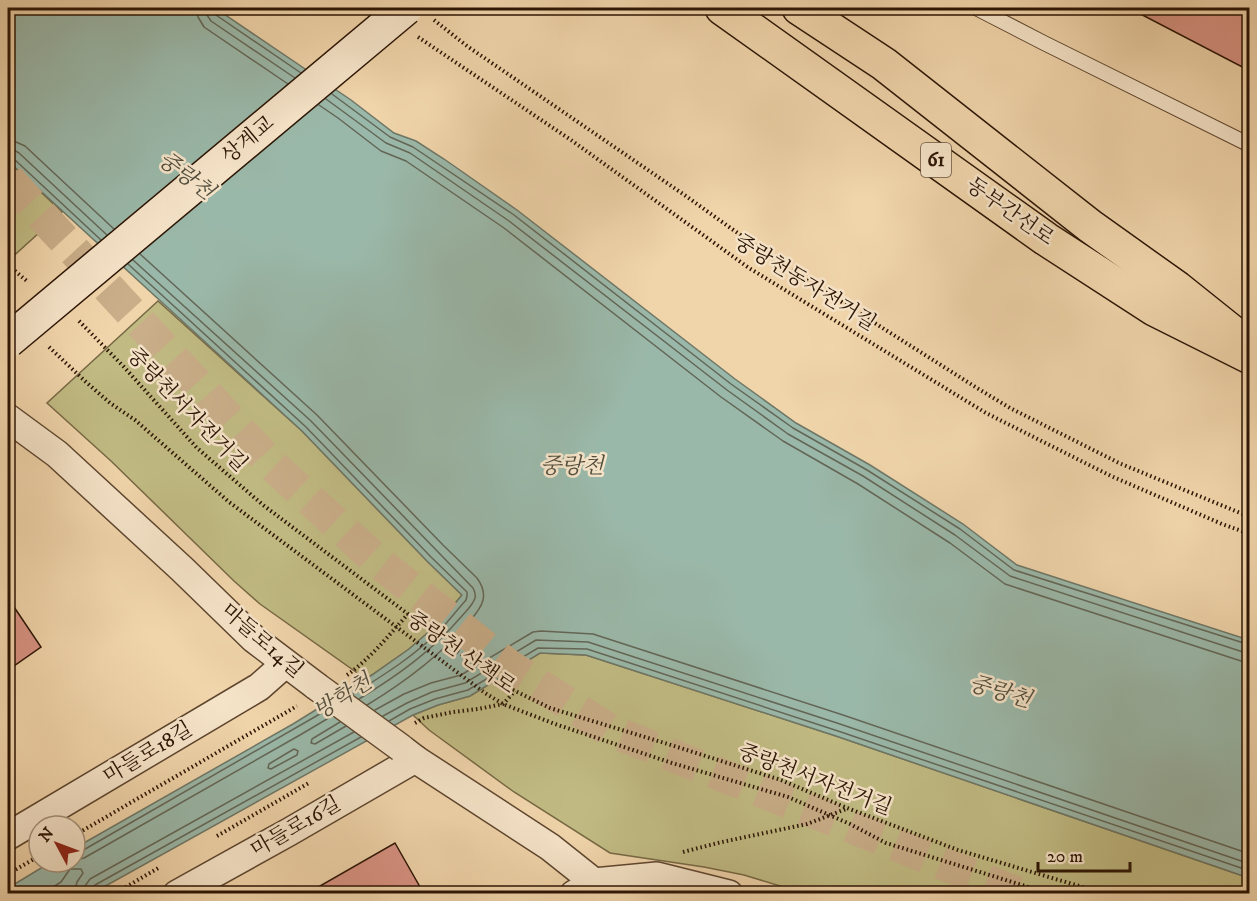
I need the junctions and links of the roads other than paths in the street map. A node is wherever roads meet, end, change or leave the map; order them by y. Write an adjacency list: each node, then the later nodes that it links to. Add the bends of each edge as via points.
1 (722, 8): 8 (highway, 동부간선로 / 61, via 1046,239 1154,309)
2 (799, 8): 7 (highway, via 884,64)
3 (976, 8): 5 (lane)
4 (416, 19): 6 (main road, 상계교, bridge)
5 (1250, 145)
6 (8, 341)
7 (1250, 346)
8 (1250, 357)
9 (8, 418): 10 (street, 마들로14길, via 57,454)
10 (285, 664): 11 (street, 마들로14길, bridge, via 310,694); 12 (street, 마들로18길, via 259,687)
11 (408, 753): 13 (street, 마들로14길, via 550,847); 14 (street, 마들로16길, via 288,832)
12 (8, 836)
13 (590, 890): 15 (street, via 657,876)
14 (177, 894)
15 (729, 894)

